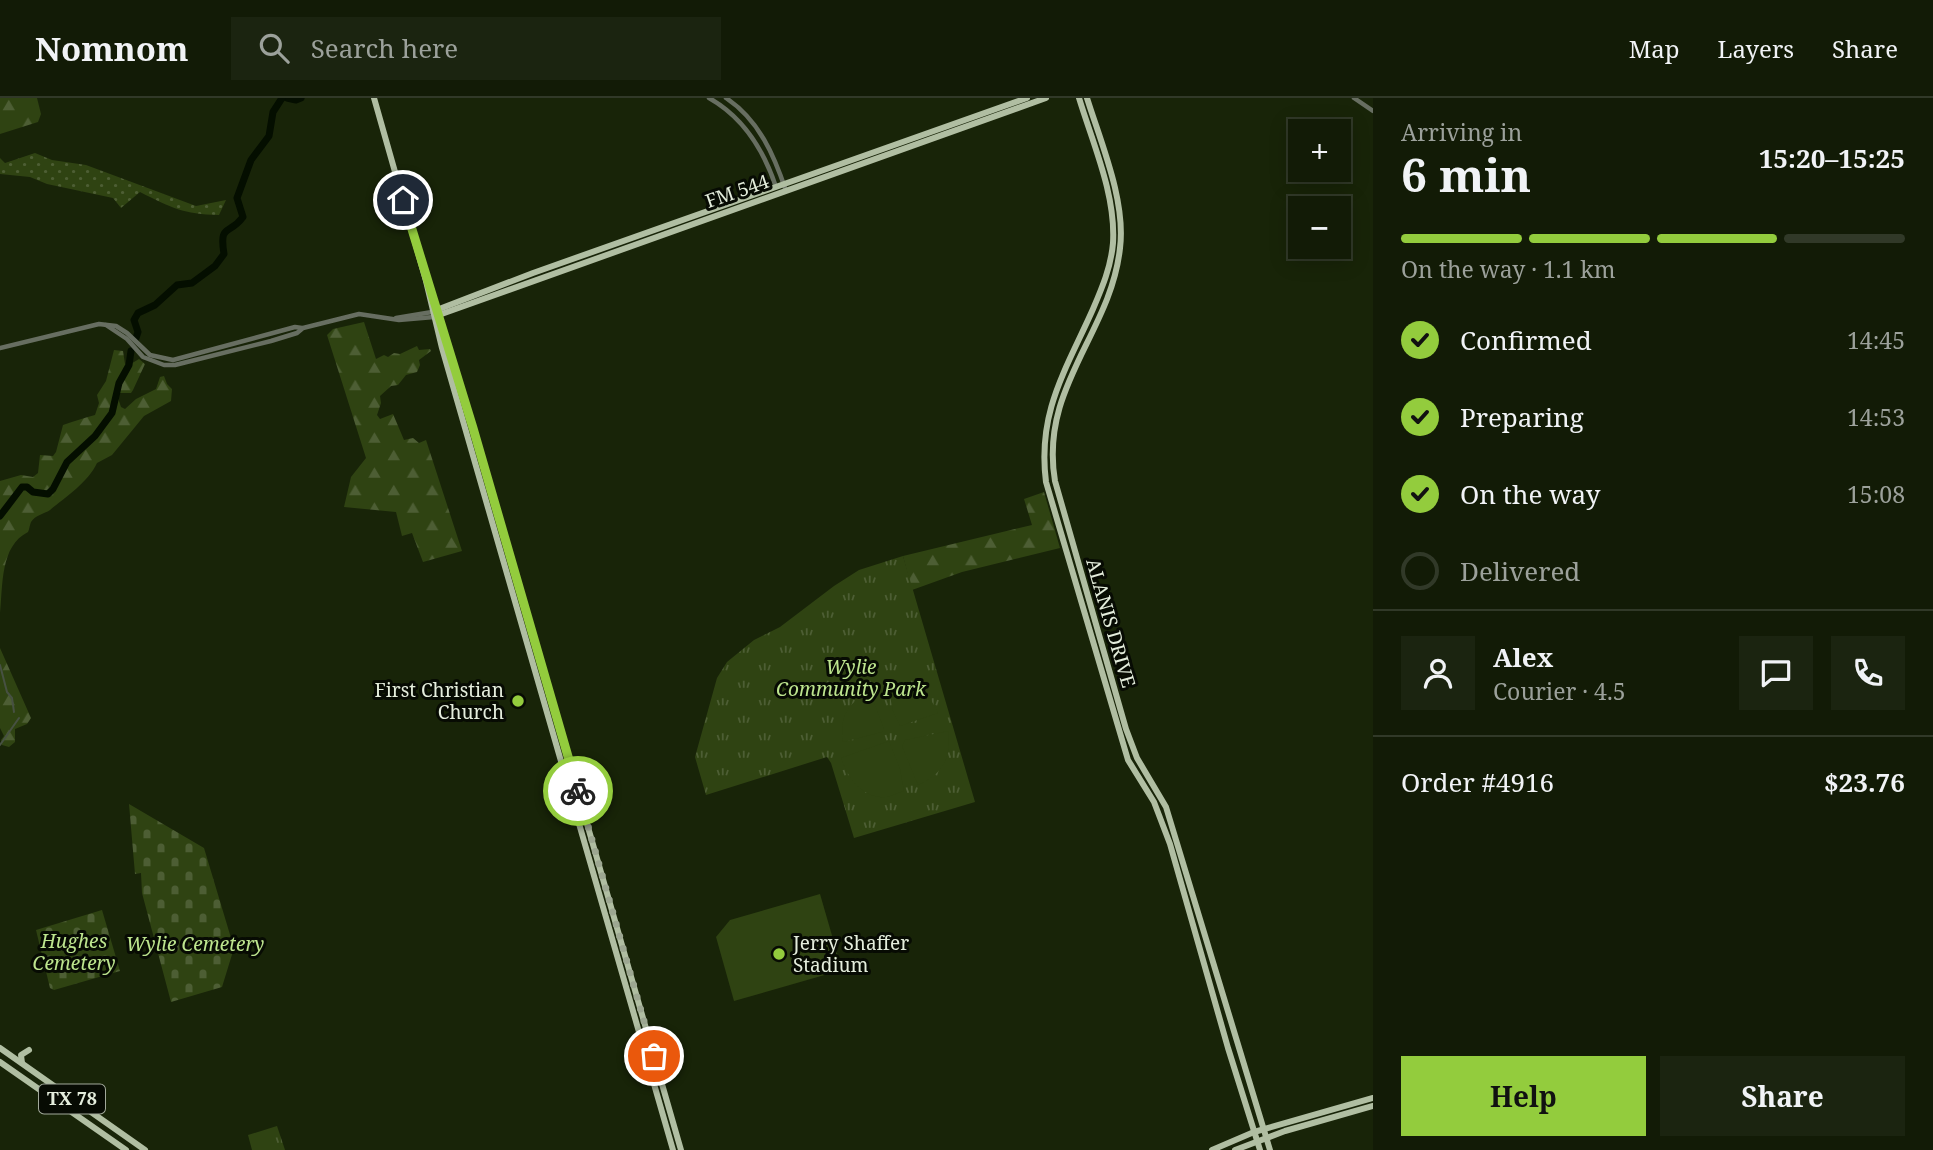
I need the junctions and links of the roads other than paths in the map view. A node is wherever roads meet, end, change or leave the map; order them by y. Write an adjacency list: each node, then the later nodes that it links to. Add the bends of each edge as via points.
1 (374, 98): 14 (main road)
2 (709, 98): 11 (street)
3 (726, 98): 10 (street)
4 (1027, 98): 12 (main road, FM 544)
5 (1046, 98): 12 (main road, FM 544)
6 (1079, 98): 26 (main road, ALANIS DRIVE, via 1109,197 1113,243 1105,281 1047,417 1046,482 1128,760 1154,802 1170,844)
7 (1087, 98): 25 (main road, ALANIS DRIVE, via 1116,195 1121,246 1110,289 1058,407 1053,434 1055,481 1126,729 1166,807)
8 (1354, 98): 9 (street)
9 (1373, 111)
10 (750, 120): 11 (street); 12 (street, via 767,144)
11 (743, 126): 13 (street, via 762,153)
12 (784, 188): 13 (main road, FM 544)
13 (776, 190): 14 (main road, FM 544)
14 (436, 314): 16 (street, via 396,318 359,314); 18 (main road)
15 (106, 325): 16 (street, via 125,331 150,355 173,360); 16 (street, via 149,361 164,365); 17 (street)
16 (303, 328)
17 (0, 348)
18 (490, 499): 31 (main road); 32 (main road)
19 (0, 1048): 22 (main road, TX 78)
20 (29, 1050): 22 (main road, via 20,1056)
21 (0, 1062): 29 (main road, TX 78)
22 (23, 1065): 30 (main road, TX 78)
23 (1373, 1098): 25 (main road)
24 (1373, 1106): 27 (main road)
25 (1263, 1129): 26 (main road); 27 (main road, ALANIS DRIVE)
26 (1254, 1132): 28 (main road, ALANIS DRIVE); 33 (main road)
27 (1266, 1138): 28 (main road); 36 (main road, ALANIS DRIVE)
28 (1258, 1141): 34 (main road); 35 (main road, ALANIS DRIVE)
29 (127, 1150)
30 (145, 1150)
31 (673, 1150)
32 (681, 1150)
33 (1212, 1150)
34 (1235, 1150)
35 (1260, 1150)
36 (1270, 1150)

